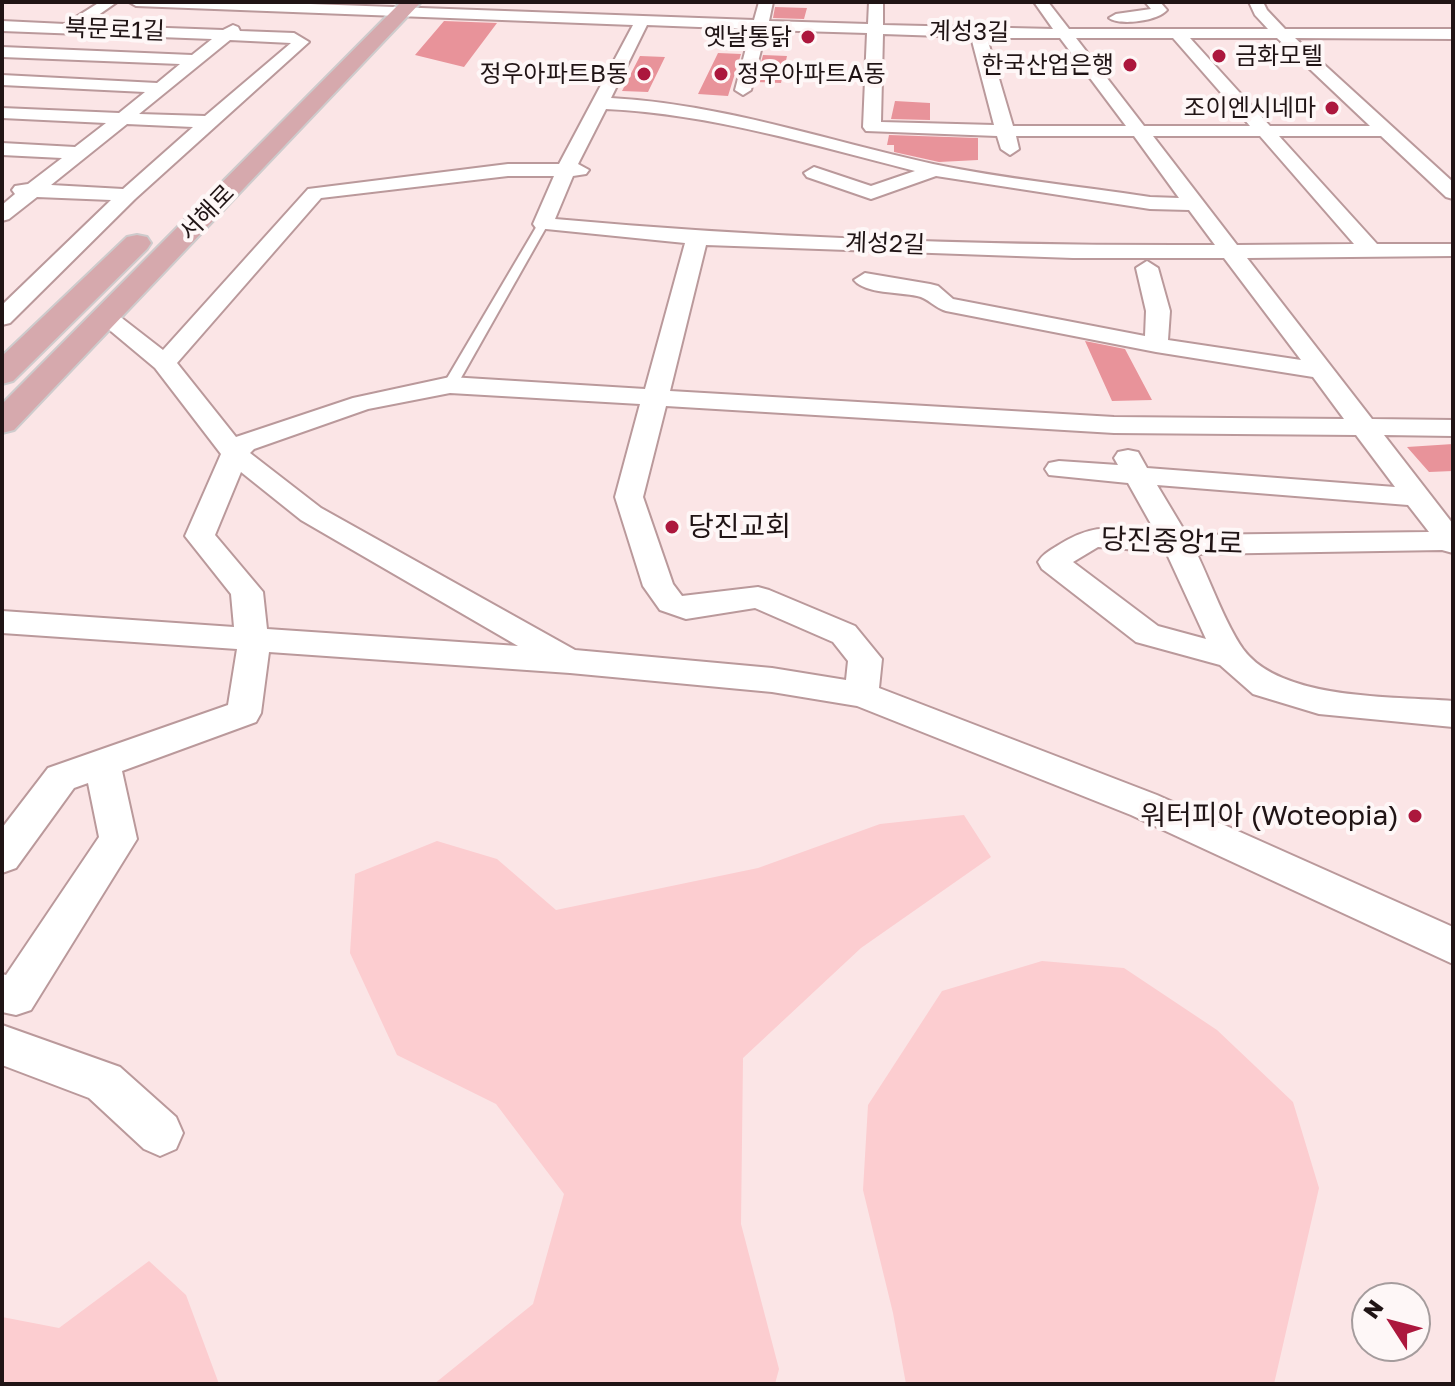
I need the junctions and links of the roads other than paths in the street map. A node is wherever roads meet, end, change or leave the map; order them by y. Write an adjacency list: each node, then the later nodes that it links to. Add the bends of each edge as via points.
1 (110, 2): 15 (street)
2 (136, 2): 9 (street, 계성3길)
3 (534, 2): 11 (street)
4 (766, 2): 14 (street)
5 (876, 2): 16 (street)
6 (1041, 2): 19 (street, 당진중앙1로)
7 (1152, 2): 20 (street, via 1157,13 1103,20 1094,24)
8 (1256, 2): 22 (street)
9 (265, 4): 10 (street, 계성3길); 18 (street, 북문로1길)
10 (394, 7): 11 (street, 계성3길); 41 (main road, 서해로); 59 (main road, 서해로)
11 (521, 18): 12 (street, 계성3길)
12 (641, 23): 14 (street, 계성3길); 31 (street)
13 (2, 26): 15 (street, 북문로1길)
14 (759, 27): 16 (street, 계성3길); 30 (street)
15 (69, 29): 18 (street, 북문로1길); 25 (street)
16 (874, 29): 17 (street, 계성3길); 38 (street, via 872,127)
17 (978, 33): 19 (street, 계성3길); 38 (street)
18 (227, 34): 26 (street, 북문로1길); 34 (street, 북문로1길, via 301,42)
19 (1064, 34): 20 (street, 계성3길); 35 (street, 당진중앙1로)
20 (1093, 34): 21 (street, 계성3길)
21 (1178, 34): 22 (street, 계성3길); 37 (street)
22 (1281, 34): 23 (street, 계성3길); 36 (street)
23 (1446, 38)
24 (2, 52): 25 (street, 북문로1길)
25 (31, 53): 26 (street, 북문로1길); 27 (street)
26 (195, 60): 29 (street, 북문로1길)
27 (2, 71)
28 (2, 80): 29 (street, 북문로1길)
29 (160, 88): 33 (street, 북문로1길)
30 (743, 90)
31 (600, 103): 42 (street); 43 (street, via 717,115)
32 (2, 113): 33 (street)
33 (121, 119): 34 (street); 40 (street, 북문로1길)
34 (209, 122): 48 (street, 북문로1길)
35 (1139, 130): 37 (street); 38 (street); 49 (street, 당진중앙1로)
36 (1386, 131): 37 (street); 47 (street)
37 (1267, 132): 55 (street)
38 (1007, 140)
39 (2, 149): 40 (street)
40 (78, 153): 46 (street, 북문로1길)
41 (230, 153)
42 (572, 170): 51 (street); 62 (street, via 508,170 315,193)
43 (935, 170): 44 (street, via 871,193); 49 (street, via 1150,203)
44 (814, 173)
45 (2, 189): 46 (street)
46 (33, 191): 48 (street); 50 (street, 북문로1길)
47 (1453, 193)
48 (128, 195): 60 (street, 북문로1길)
49 (1196, 204): 54 (street, 당진중앙1로)
50 (2, 215)
51 (543, 224): 53 (street, 계성2길); 65 (lane)
52 (152, 230): 64 (main road, 서해로)
53 (697, 238): 54 (street, 계성2길, via 1073,252); 66 (street)
54 (1227, 250): 55 (street, 계성2길); 63 (street, 당진중앙1로)
55 (1371, 250): 56 (street, 계성2길)
56 (1453, 250)
57 (1147, 268): 61 (street, via 1158,311)
58 (865, 280): 61 (street, via 930,291 946,304)
59 (106, 317): 62 (street); 67 (main road, 서해로)
60 (2, 318)
61 (1156, 345): 63 (street)
62 (164, 363): 71 (street)
63 (1321, 371): 70 (street, 당진중앙1로)
64 (2, 374)
65 (450, 385): 66 (street); 71 (street, via 362,403 244,443)
66 (655, 395): 68 (street); 81 (street, via 629,497 658,586 671,603 686,608 758,597 844,634 865,659)
67 (2, 423)
68 (1114, 425): 70 (street); 73 (street)
69 (1453, 428): 70 (street)
70 (1368, 429): 74 (street, 당진중앙1로)
71 (235, 454): 78 (street, via 200,536 247,592); 80 (street, via 311,514)
72 (1059, 469): 73 (street)
73 (1135, 474): 74 (street); 76 (street)
74 (1418, 497): 75 (street, 당진중앙1로)
75 (1452, 542): 76 (street, 당진중앙1로)
76 (1177, 544): 79 (street); 79 (street, 당진중앙1로, via 1092,537 1053,562 1147,634)
77 (2, 622): 78 (street)
78 (254, 642): 80 (street); 83 (street, via 244,713)
79 (1231, 657): 82 (street, 당진중앙1로, via 1265,685 1319,702)
80 (570, 661): 81 (street, via 772,680)
81 (862, 695): 85 (street, via 1144,805)
82 (1453, 714)
83 (102, 763): 84 (street, via 61,778); 86 (street, via 118,839 16,996)
84 (2, 857)
85 (1453, 946)
86 (2, 993)
87 (2, 1045): 88 (street, via 104,1082)
88 (160, 1133)

